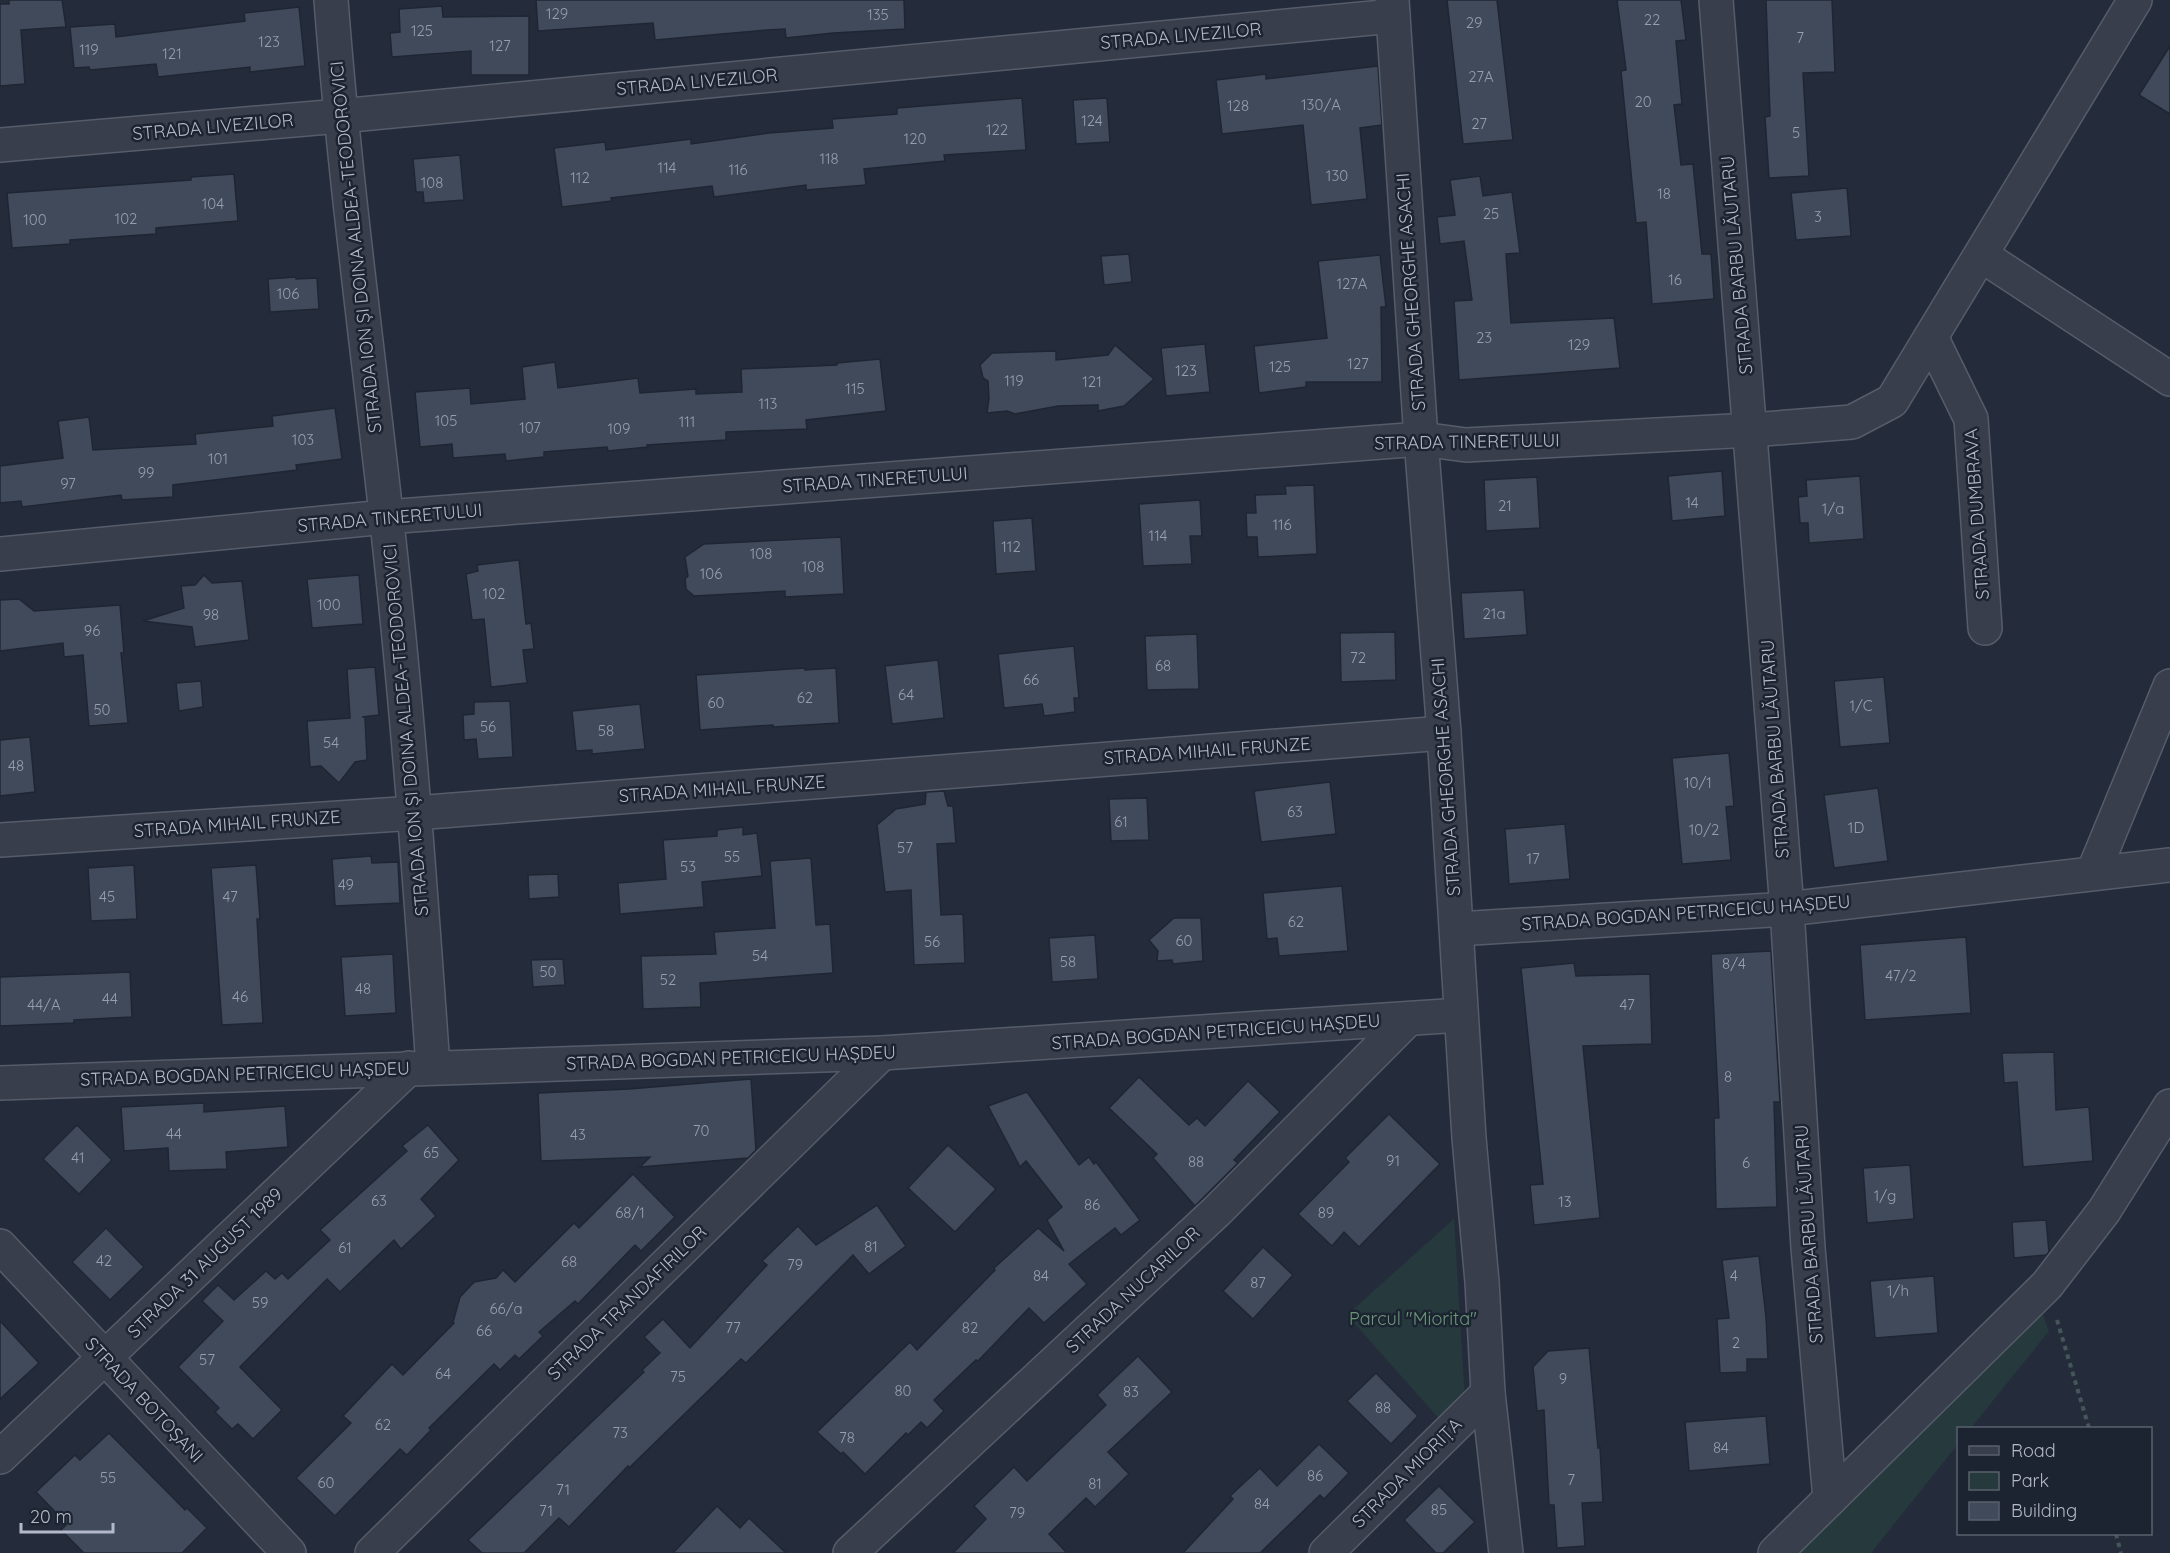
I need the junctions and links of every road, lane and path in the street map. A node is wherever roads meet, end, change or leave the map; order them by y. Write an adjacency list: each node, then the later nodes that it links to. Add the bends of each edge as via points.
1 (331, 0): 5 (street, STRADA ION ȘI DOINA ALDEA-TEODOROVICI)
2 (1716, 0): 10 (street, STRADA BARBU LĂUTARU)
3 (2135, 0): 7 (street)
4 (1393, 8): 5 (street, STRADA LIVEZILOR); 11 (street, STRADA GHEORGHE ASACHI)
5 (340, 116): 6 (street, STRADA LIVEZILOR); 12 (street, STRADA ION ȘI DOINA ALDEA-TEODOROVICI)
6 (0, 145)
7 (1981, 255): 8 (street); 9 (street)
8 (1931, 337): 10 (street, via 1892,400 1852,422); 14 (street, STRADA DUMBRAVA, via 1971,419)
9 (2170, 379)
10 (1751, 430): 11 (street, STRADA TINERETULUI, via 1466,446); 21 (street, STRADA BARBU LĂUTARU)
11 (1421, 439): 12 (street, STRADA TINERETULUI); 16 (street, STRADA GHEORGHE ASACHI)
12 (387, 517): 13 (street, STRADA TINERETULUI); 17 (street, STRADA ION ȘI DOINA ALDEA-TEODOROVICI)
13 (0, 554)
14 (1985, 628)
15 (2170, 686): 20 (street)
16 (1444, 733): 17 (street, STRADA MIHAIL FRUNZE); 22 (street, STRADA GHEORGHE ASACHI)
17 (415, 813): 18 (street, STRADA MIHAIL FRUNZE); 26 (street, STRADA ION ȘI DOINA ALDEA-TEODOROVICI)
18 (0, 840)
19 (2170, 865): 20 (street, STRADA BOGDAN PETRICEICU HAȘDEU)
20 (2093, 873): 21 (street, STRADA BOGDAN PETRICEICU HAȘDEU)
21 (1787, 909): 22 (street, STRADA BOGDAN PETRICEICU HAȘDEU); 35 (street, STRADA BARBU LĂUTARU, via 1808,1248)
22 (1457, 928): 23 (street, STRADA GHEORGHE ASACHI)
23 (1461, 1016): 24 (street, STRADA BOGDAN PETRICEICU HAȘDEU); 32 (street, STRADA GHEORGHE ASACHI)
24 (1408, 1019): 25 (street, STRADA BOGDAN PETRICEICU HAȘDEU); 39 (street, STRADA NUCARILOR, via 1217,1211)
25 (882, 1053): 26 (street, STRADA BOGDAN PETRICEICU HAȘDEU); 38 (street, STRADA TRANDAFIRILOR)
26 (421, 1068): 27 (street, STRADA BOGDAN PETRICEICU HAȘDEU); 31 (street, STRADA 31 AUGUST 1989)
27 (0, 1083)
28 (2170, 1106): 30 (street, via 2104,1211)
29 (0, 1246): 31 (street, STRADA BOTOȘANI)
30 (2047, 1286): 33 (path); 35 (street)
31 (104, 1359): 34 (street, STRADA 31 AUGUST 1989); 37 (street, STRADA BOTOȘANI)
32 (1488, 1393): 40 (street, STRADA MIORIȚA); 41 (street, STRADA GHEORGHE ASACHI)
33 (2089, 1427)
34 (0, 1457)
35 (1830, 1499): 42 (street)
36 (2116, 1535): 43 (path)
37 (289, 1553)
38 (372, 1553)
39 (850, 1553)
40 (1326, 1553)
41 (1506, 1553)
42 (1775, 1553)
43 (2121, 1553)

